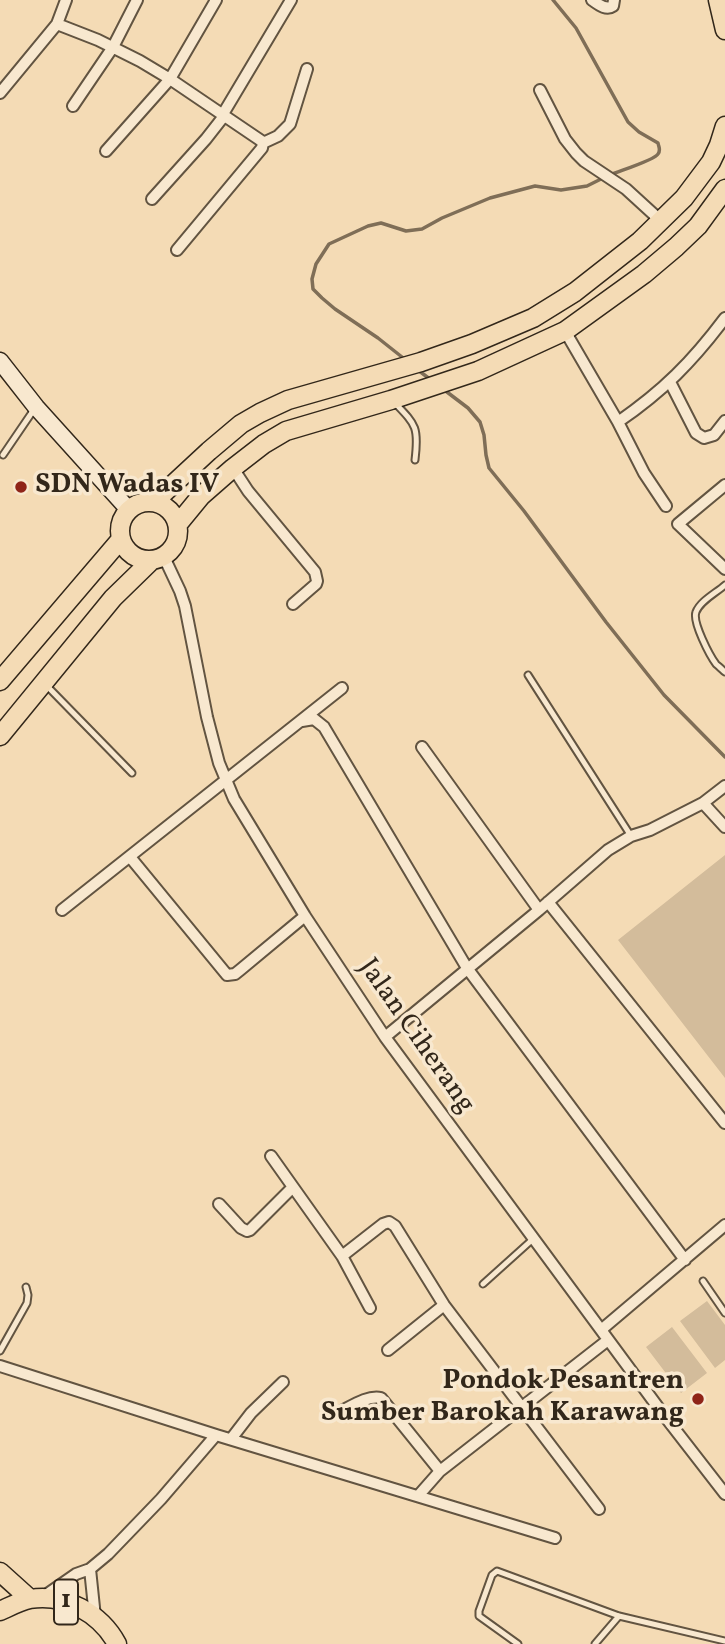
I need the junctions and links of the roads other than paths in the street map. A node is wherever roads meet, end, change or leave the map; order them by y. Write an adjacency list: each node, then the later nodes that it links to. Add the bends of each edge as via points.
1 (66, 0): 8 (street)
2 (137, 0): 10 (street)
3 (216, 0): 12 (street)
4 (291, 0): 16 (street)
5 (592, 0): 6 (street, via 609,8)
6 (614, 0)
7 (718, 0): 9 (main road)
8 (57, 24): 10 (street); 14 (street)
9 (725, 30)
10 (113, 47): 12 (street); 15 (street)
11 (307, 69): 18 (street, via 290,124)
12 (170, 79): 16 (street); 19 (street)
13 (540, 90): 22 (street, via 565,139 584,161 626,189)
14 (0, 93)
15 (74, 106)
16 (223, 115): 18 (street); 21 (street)
17 (725, 126): 22 (main road, via 711,162)
18 (264, 144): 23 (street)
19 (106, 150)
20 (725, 188): 25 (main road, via 698,226 676,247)
21 (152, 199)
22 (661, 221): 36 (main road, via 575,292 533,318 421,362 260,412)
23 (177, 250)
24 (725, 318): 27 (street)
25 (565, 331): 28 (main road, via 478,371); 31 (street)
26 (0, 361): 29 (main road)
27 (670, 382): 30 (street, via 700,437 714,435); 31 (street)
28 (391, 400): 33 (lane, via 417,431); 34 (main road, via 286,431)
29 (36, 407): 32 (lane); 38 (main road)
30 (725, 421)
31 (618, 422): 37 (street)
32 (3, 455)
33 (415, 460)
34 (233, 468): 39 (main road); 44 (street, via 314,572 316,584)
35 (725, 485): 42 (street, via 678,524)
36 (154, 502): 38 (main road); 39 (main road, via 172,513)
37 (666, 506)
38 (129, 510): 40 (main road, via 121,523)
39 (178, 524): 41 (main road, via 173,548)
40 (121, 539): 41 (main road, via 132,555 142,560); 47 (main road)
41 (158, 558): 48 (main road, via 113,598); 54 (street, Jalan Ciherang, via 185,606)
42 (725, 569)
43 (725, 585): 45 (lane, via 700,606 695,618 705,646)
44 (293, 604)
45 (725, 672)
46 (528, 675): 58 (lane)
47 (0, 681)
48 (44, 683): 51 (main road); 53 (lane)
49 (342, 688): 50 (street)
50 (302, 721): 54 (street); 63 (street, via 314,719 324,727)
51 (0, 736)
52 (422, 747): 60 (street)
53 (132, 773)
54 (225, 780): 59 (street); 62 (street, Jalan Ciherang)
55 (725, 786): 56 (street)
56 (703, 803): 57 (street); 58 (street)
57 (725, 827)
58 (631, 836): 60 (street)
59 (130, 857): 61 (street); 62 (street, via 227,975 235,974)
60 (543, 906): 63 (street); 65 (street)
61 (62, 910)
62 (305, 916): 64 (street, Jalan Ciherang)
63 (467, 968): 64 (street); 72 (street)
64 (384, 1037): 70 (street, Jalan Ciherang)
65 (725, 1124)
66 (271, 1156): 67 (street)
67 (292, 1188): 68 (street, via 247,1231); 71 (street)
68 (219, 1203)
69 (725, 1225): 72 (street)
70 (533, 1238): 74 (lane); 79 (street, Jalan Ciherang)
71 (342, 1256): 76 (street, via 383,1224 392,1223); 77 (street)
72 (685, 1260): 79 (street)
73 (703, 1282): 78 (lane)
74 (483, 1284)
75 (26, 1287): 82 (lane, via 27,1303)
76 (444, 1304): 81 (street); 85 (street)
77 (370, 1308)
78 (725, 1313)
79 (601, 1329): 80 (street, Jalan Ciherang)
80 (608, 1340): 85 (street); 90 (street, Jalan Ciherang)
81 (388, 1350)
82 (0, 1351)
83 (0, 1366): 87 (street)
84 (283, 1382): 88 (street)
85 (521, 1406): 89 (street); 92 (street)
86 (340, 1412): 89 (street, via 381,1398)
87 (216, 1436): 88 (street); 94 (street, via 123,1540)
88 (231, 1439): 91 (street)
89 (440, 1471): 91 (street)
90 (725, 1494)
91 (418, 1496): 93 (street)
92 (599, 1509)
93 (555, 1538)
94 (90, 1569): 96 (street); 99 (street)
95 (0, 1572): 96 (main road, 1)
96 (35, 1599): 97 (main road, 1); 99 (main road, 1, via 69,1603)
97 (0, 1611)
98 (619, 1616): 100 (lane); 102 (lane, via 497,1571 479,1616); 103 (lane)
99 (95, 1617): 101 (main road, 1)
100 (725, 1641)
101 (117, 1644)
102 (518, 1644)
103 (595, 1644)

